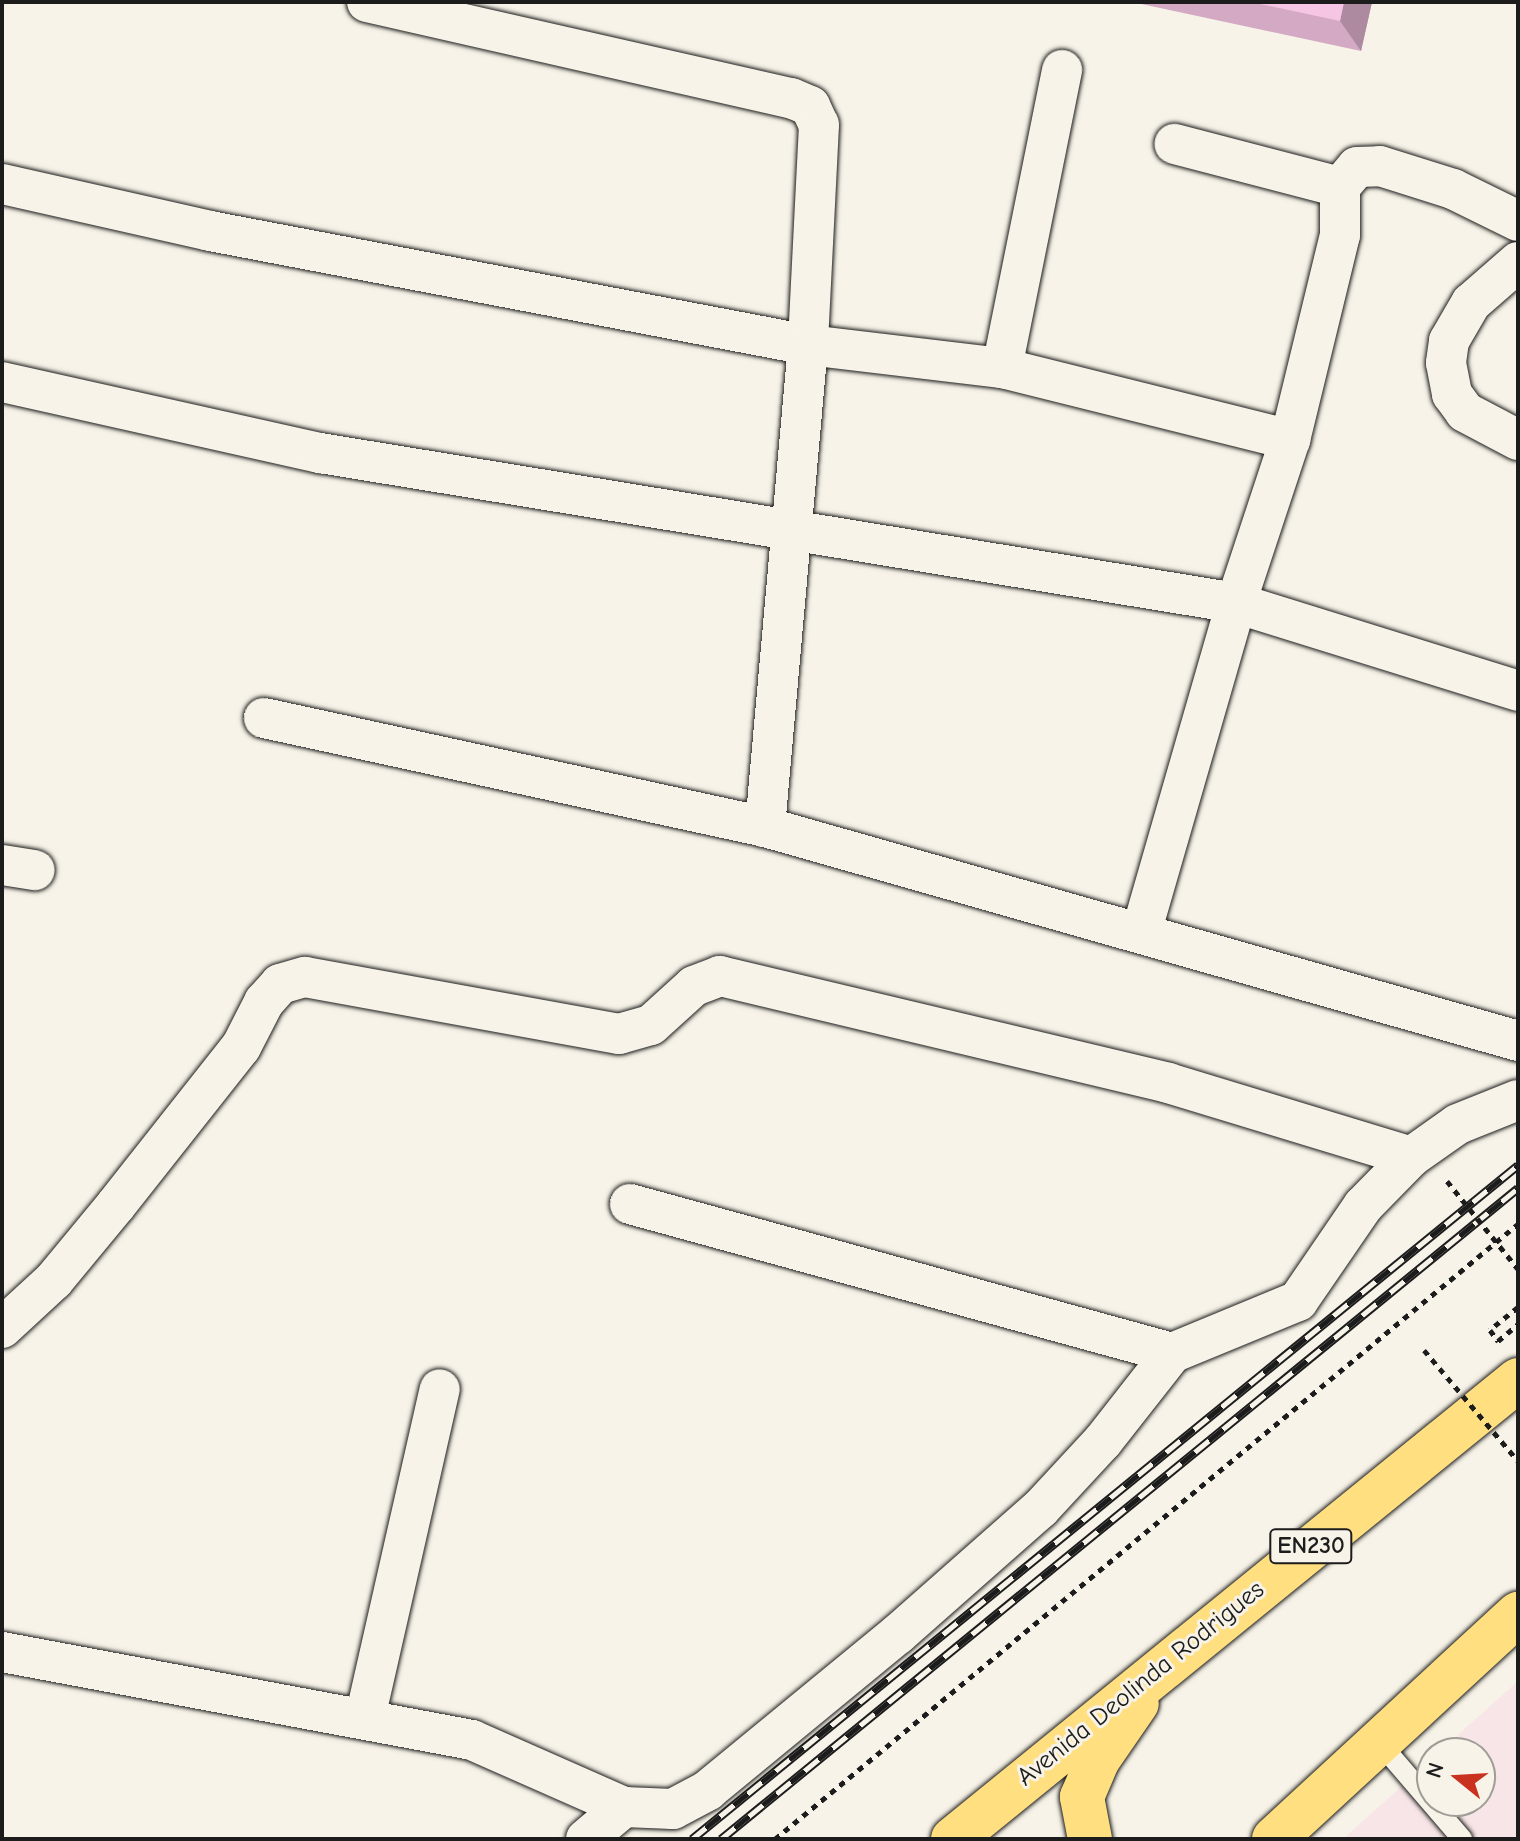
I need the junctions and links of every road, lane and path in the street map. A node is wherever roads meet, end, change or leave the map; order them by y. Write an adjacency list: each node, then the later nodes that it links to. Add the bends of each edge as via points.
1 (367, 2): 8 (street, via 810,106 821,147)
2 (1062, 70): 9 (street)
3 (1175, 144): 5 (street)
4 (2, 184): 8 (street, via 210,231)
5 (1340, 187): 6 (street, via 1357,167 1380,166 1453,189); 11 (street, via 1340,235)
6 (1518, 221)
7 (1518, 262): 12 (street, via 1471,303 1449,341 1446,363 1452,394 1465,412)
8 (808, 345): 9 (street); 13 (street)
9 (1002, 368): 11 (street)
10 (2, 382): 13 (street, via 320,453)
11 (1290, 440): 14 (street)
12 (1518, 440)
13 (790, 526): 14 (street); 17 (street)
14 (1236, 603): 15 (street); 18 (street)
15 (1518, 691)
16 (264, 718): 17 (street)
17 (765, 827): 18 (street)
18 (1141, 933): 19 (street)
19 (1518, 1041)
20 (1518, 1100): 21 (street, via 1458,1124)
21 (1411, 1157): 28 (street, via 1168,1083 720,976 694,986 651,1025 619,1034 305,977 280,984 264,1002 241,1047 116,1205 54,1280); 30 (street, via 1363,1206 1298,1301)
22 (1447, 1181): 25 (path, bridge)
23 (630, 1204): 30 (street)
24 (1518, 1224): 42 (path)
25 (1518, 1269)
26 (1518, 1307): 27 (path, via 1490,1330 1498,1341)
27 (1518, 1324)
28 (2, 1328)
29 (1424, 1350): 33 (path, bridge)
30 (1172, 1353): 39 (street, via 1103,1441 1040,1509 887,1644 708,1790 673,1809)
31 (1518, 1380): 36 (highway, Avenida Deolinda Rodrigues / EN230)
32 (440, 1389): 37 (street)
33 (1518, 1461)
34 (1518, 1614): 38 (highway)
35 (2, 1652): 37 (street)
36 (1160, 1668): 43 (highway, Avenida Deolinda Rodrigues / EN230); 44 (highway, via 1097,1761 1082,1797)
37 (365, 1718): 39 (street, via 472,1740)
38 (1379, 1742): 40 (highway); 45 (lane)
39 (624, 1807): 41 (street)
40 (1275, 1835)
41 (586, 1839)
42 (775, 1839)
43 (953, 1839)
44 (1090, 1839)
45 (1462, 1839)

